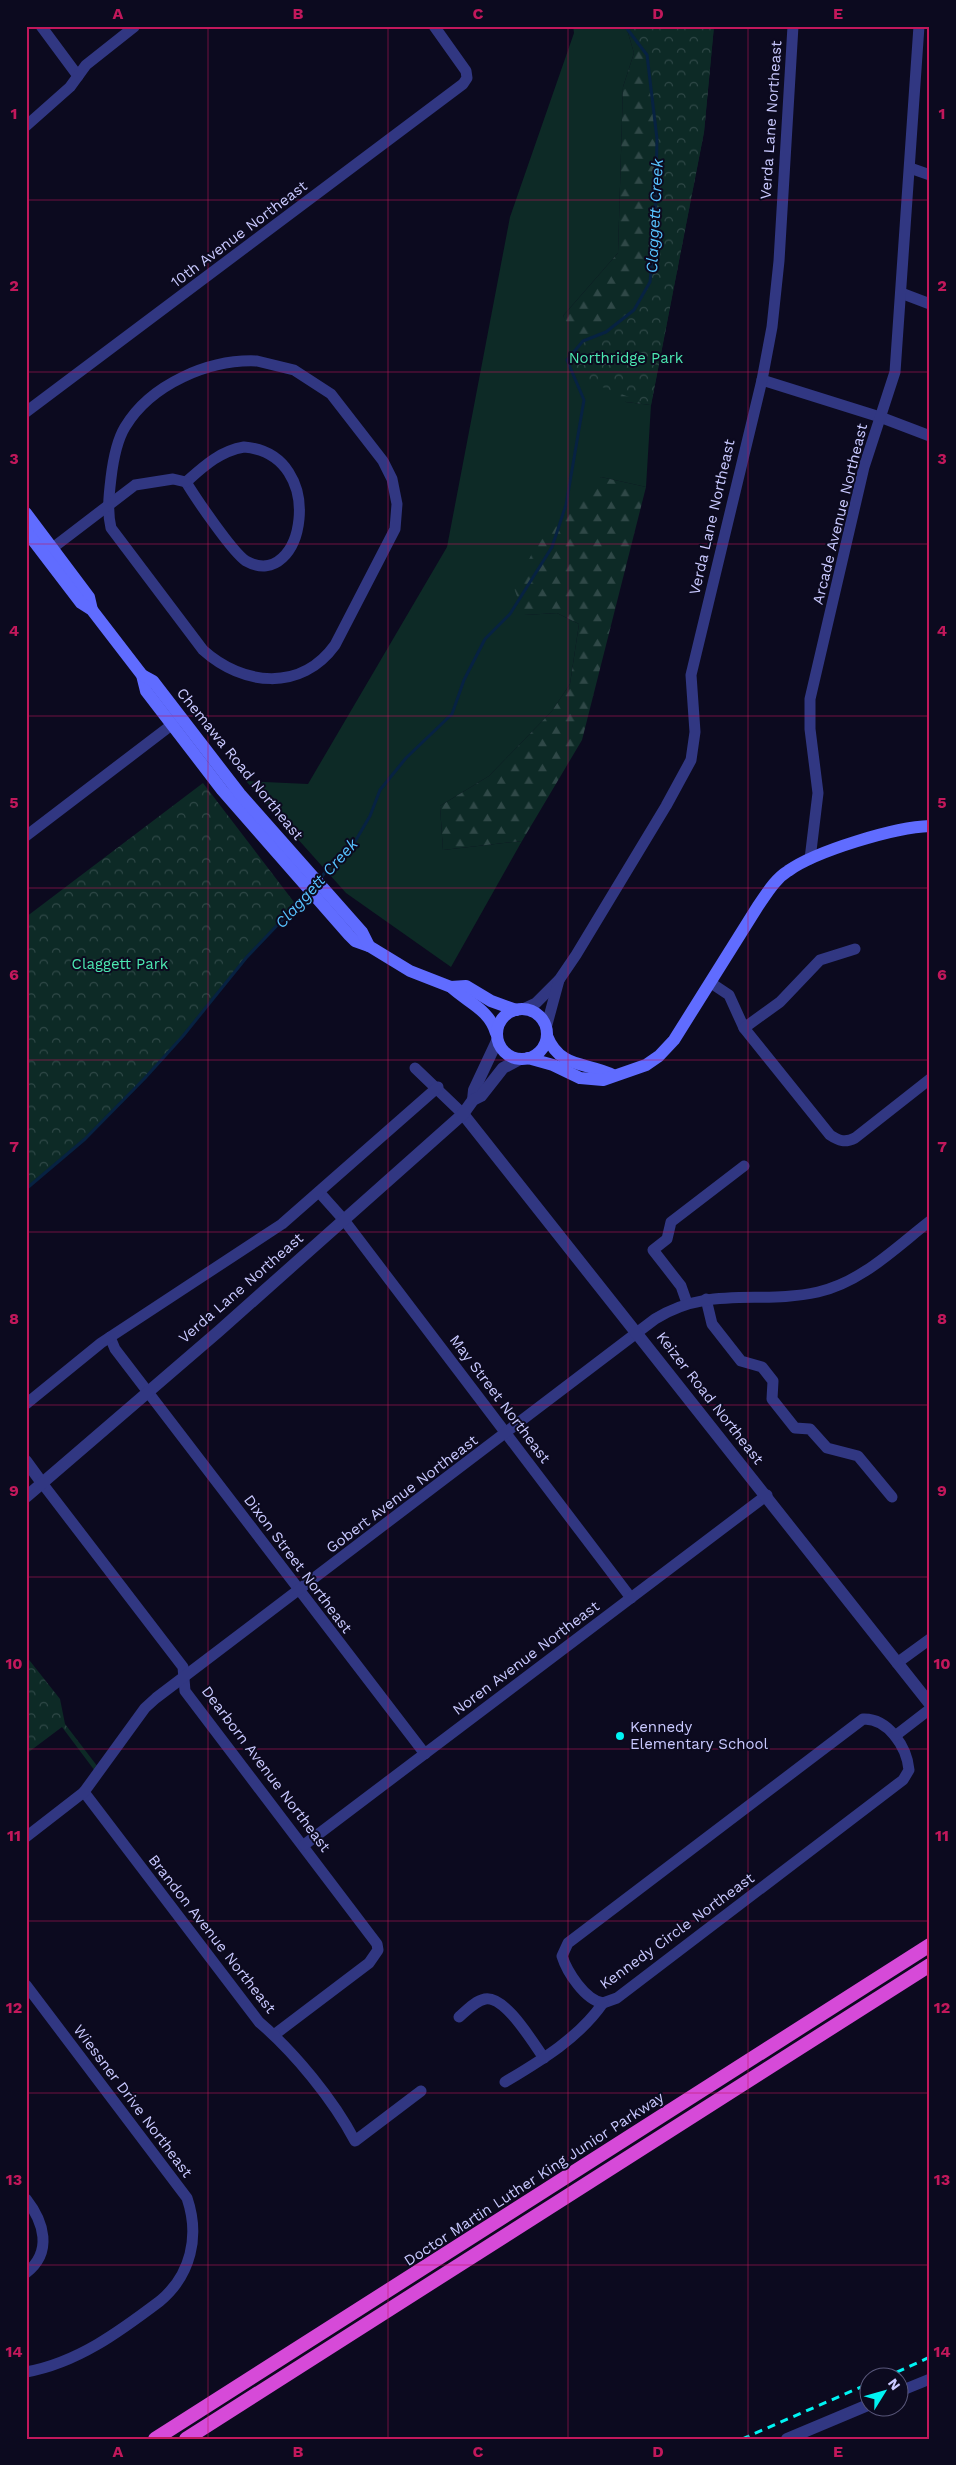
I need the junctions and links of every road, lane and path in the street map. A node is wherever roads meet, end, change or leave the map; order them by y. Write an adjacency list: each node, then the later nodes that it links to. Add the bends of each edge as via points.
1 (41, 26): 6 (street)
2 (434, 26): 13 (street, 10th Avenue Northeast, via 466,71 467,78 457,90)
3 (793, 26): 12 (street, Verda Lane Northeast, via 776,294)
4 (919, 26): 8 (street, Arcade Avenue Northeast)
5 (134, 27): 6 (street, via 86,65)
6 (78, 76): 7 (street)
7 (26, 126)
8 (910, 168): 9 (street); 10 (street, Arcade Avenue Northeast)
9 (930, 175)
10 (900, 294): 11 (street); 14 (street, Arcade Avenue Northeast, via 896,372)
11 (930, 304)
12 (762, 380): 14 (street); 25 (street, Verda Lane Northeast, via 692,674 695,732 691,760)
13 (26, 412)
14 (880, 417): 15 (street); 23 (street, Arcade Avenue Northeast, via 864,467 810,698 810,729 818,793)
15 (930, 436)
16 (186, 482): 16 (street, via 247,561 270,564 286,555 292,546 300,517 299,497 288,474 267,452 244,447 226,451); 17 (street, via 173,479 141,483)
17 (108, 504): 17 (street, via 112,528 203,650 231,670 262,679 294,675 330,652 390,542 398,517 387,468 337,400 294,370 257,361 232,362 196,371 172,383 140,409 126,426 117,446); 19 (street)
18 (28, 524): 19 (main road, Chemawa Road Northeast)
19 (49, 551): 20 (main road, Chemawa Road Northeast, via 81,603 92,610 142,675 153,681)
20 (176, 722): 22 (street); 27 (main road, Chemawa Road Northeast, via 222,790 302,873 343,920 356,941 410,971)
21 (930, 826): 23 (main road, via 874,836)
22 (26, 836)
23 (810, 859): 26 (main road, via 787,871 769,890)
24 (854, 949): 29 (street, via 820,960 780,1002)
25 (559, 980): 28 (street, Verda Lane Northeast, via 536,1003); 30 (street, Verda Lane Northeast)
26 (711, 983): 29 (street, via 729,995); 34 (main road, via 674,1040 659,1056 634,1071)
27 (451, 986): 28 (main road, Chemawa Road Northeast, via 466,986 491,1001); 31 (main road, Chemawa Road Northeast, via 485,1012)
28 (520, 1009): 30 (main road, via 538,1015); 31 (main road, via 502,1018)
29 (744, 1028): 35 (street, via 830,1135 843,1142 855,1138)
30 (546, 1032): 32 (main road, via 541,1050); 34 (main road, via 553,1049 566,1059)
31 (497, 1037): 32 (main road, via 506,1054); 37 (street, Verda Lane Northeast, via 474,1090)
32 (524, 1059): 34 (main road, via 552,1065 580,1078 603,1080); 37 (street, Verda Lane Northeast, via 503,1068 481,1096)
33 (415, 1068): 36 (street)
34 (613, 1075)
35 (930, 1079)
36 (438, 1087): 38 (street); 40 (street)
37 (473, 1100): 38 (street, Verda Lane Northeast)
38 (463, 1114): 41 (street, Verda Lane Northeast); 45 (street, Keizer Road Northeast)
39 (744, 1166): 44 (street, via 671,1222 667,1239 653,1250 677,1280)
40 (319, 1192): 41 (street, May Street Northeast); 46 (street, via 282,1224)
41 (344, 1220): 47 (street, Verda Lane Northeast); 49 (street, May Street Northeast)
42 (930, 1222): 43 (street, Gobert Avenue Northeast, via 863,1273 834,1287 796,1296)
43 (706, 1299): 44 (street, Gobert Avenue Northeast); 54 (street, via 712,1324 741,1360 762,1367 773,1381 772,1399 795,1428 810,1429 831,1450 858,1456)
44 (687, 1302): 45 (street, Gobert Avenue Northeast)
45 (637, 1332): 49 (street, Gobert Avenue Northeast); 52 (street, Keizer Road Northeast)
46 (110, 1337): 47 (street, Dixon Street Northeast, via 115,1350); 48 (street)
47 (148, 1392): 51 (street, Verda Lane Northeast); 55 (street, Dixon Street Northeast)
48 (26, 1404)
49 (506, 1433): 55 (street, Gobert Avenue Northeast); 56 (street, May Street Northeast)
50 (26, 1461): 51 (street, Dearborn Avenue Northeast)
51 (42, 1483): 53 (street, Verda Lane Northeast); 59 (street, Dearborn Avenue Northeast, via 182,1667)
52 (767, 1495): 56 (street, Noren Avenue Northeast); 58 (street, Keizer Road Northeast)
53 (26, 1497)
54 (892, 1497)
55 (300, 1590): 59 (street, Gobert Avenue Northeast); 63 (street, Dixon Street Northeast)
56 (631, 1598): 63 (street, Noren Avenue Northeast)
57 (930, 1639): 58 (street)
58 (898, 1663): 60 (street, Keizer Road Northeast)
59 (184, 1677): 64 (street, Gobert Avenue Northeast, via 145,1708); 66 (street, Dearborn Avenue Northeast, via 185,1691)
60 (930, 1704)
61 (930, 1708): 62 (street)
62 (895, 1736): 70 (street, Kennedy Circle Northeast, via 908,1763 903,1780 617,1998); 70 (street, Kennedy Circle Northeast, via 880,1722 872,1719 858,1721 568,1943 562,1956 564,1963 589,1996)
63 (424, 1754): 66 (street, Noren Avenue Northeast)
64 (84, 1792): 65 (street, Gobert Avenue Northeast); 72 (street, Brandon Avenue Northeast, via 258,2022)
65 (26, 1837)
66 (304, 1845): 72 (street, Dearborn Avenue Northeast, via 373,1936 378,1950 369,1962)
67 (930, 1945): 82 (highway, Doctor Martin Luther King Junior Parkway)
68 (930, 1965): 83 (highway, Doctor Martin Luther King Junior Parkway)
69 (26, 1986): 78 (street, Wiessner Drive Northeast, via 187,2198 194,2243 184,2271 160,2302 74,2358 49,2368)
70 (603, 2003): 73 (street, via 592,2017)
71 (459, 2017): 73 (street, via 480,2001 494,1999 506,2008)
72 (274, 2035): 75 (street, Brandon Avenue Northeast, via 286,2045 355,2141)
73 (544, 2058): 74 (street)
74 (505, 2082)
75 (421, 2091)
76 (26, 2199): 77 (street, via 40,2220 43,2244 39,2258)
77 (26, 2273)
78 (26, 2372)
79 (930, 2379): 80 (street)
80 (908, 2388)
81 (858, 2409): 84 (street)
82 (155, 2439)
83 (186, 2439)
84 (787, 2439)

